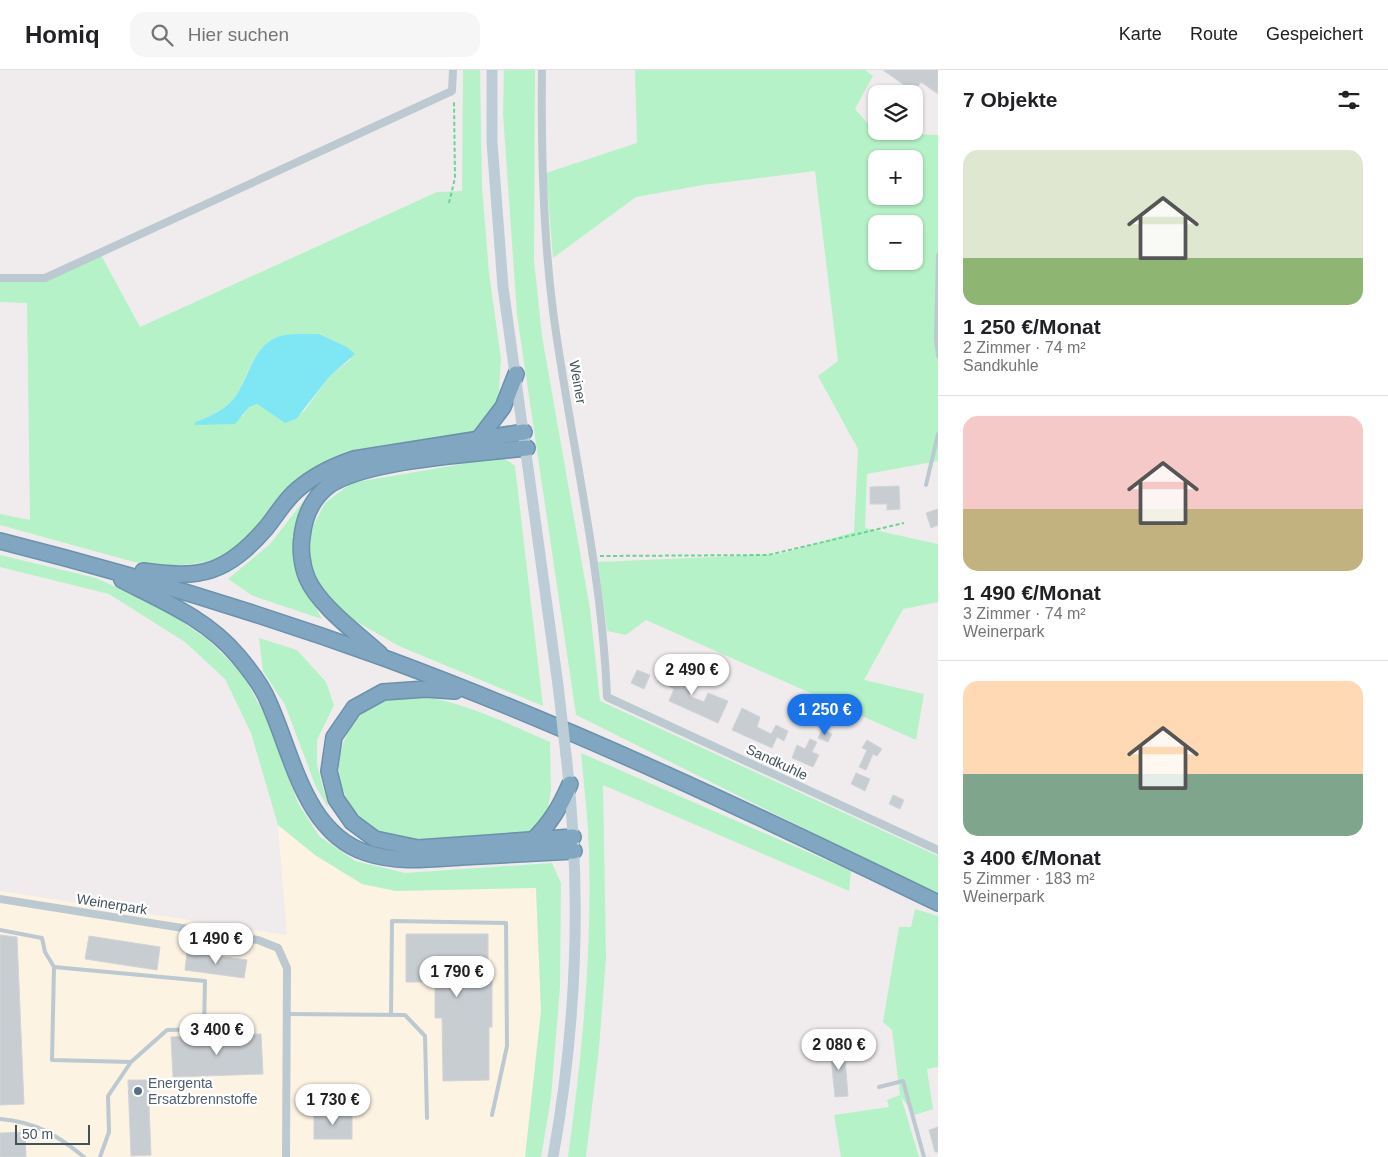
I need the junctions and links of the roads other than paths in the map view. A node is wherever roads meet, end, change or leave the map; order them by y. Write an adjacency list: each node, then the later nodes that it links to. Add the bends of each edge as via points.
1 (453, 70): 5 (street, via 452,91 45,278)
2 (492, 70): 7 (main road, via 492,142 503,286)
3 (542, 70): 17 (street, Weiner, via 543,192 553,311 593,556 605,647)
4 (938, 256): 6 (lane)
5 (0, 278)
6 (938, 356)
7 (516, 374): 8 (main road); 10 (highway, via 503,408)
8 (524, 432): 10 (highway); 11 (main road)
9 (938, 434): 12 (lane)
10 (478, 440): 14 (highway, via 354,459 328,468 297,490 239,557 220,568 180,575)
11 (526, 448): 15 (highway, via 375,468 327,487 310,507 301,547 307,578 329,608); 18 (main road, bridge)
12 (926, 485)
13 (0, 540): 14 (highway)
14 (87, 563): 15 (highway, via 257,614); 20 (highway, via 178,608 206,626 238,656 268,700 308,800 324,824 343,841 366,853 404,860)
15 (387, 660): 16 (highway)
16 (473, 693): 19 (highway, via 426,689 382,692 354,708 334,737 329,771 336,799 352,822 375,839 384,841 418,848); 23 (highway, via 706,792)
17 (607, 697): 21 (street, Sandkuhle)
18 (570, 784): 19 (highway, via 549,824); 20 (main road)
19 (532, 841): 20 (highway)
20 (574, 844): 36 (main road, via 576,972 570,1044)
21 (938, 850)
22 (0, 899): 26 (street, Weinerpark, via 258,940 278,948 287,968)
23 (938, 903)
24 (0, 930): 25 (lane, via 42,938 45,952)
25 (54, 967): 28 (lane, via 52,1060); 28 (lane, via 205,982 204,1029 167,1030)
26 (287, 1014): 27 (lane); 35 (street, Weinerpark)
27 (391, 1015): 30 (lane, via 392,921 506,923 507,1046); 32 (lane, via 405,1015 425,1036)
28 (131, 1062): 34 (lane, via 108,1096 109,1132)
29 (879, 1087): 37 (lane, via 903,1081)
30 (492, 1115)
31 (0, 1118): 33 (lane, via 42,1128)
32 (427, 1118)
33 (84, 1157)
34 (100, 1157)
35 (286, 1157)
36 (553, 1157)
37 (924, 1157)

